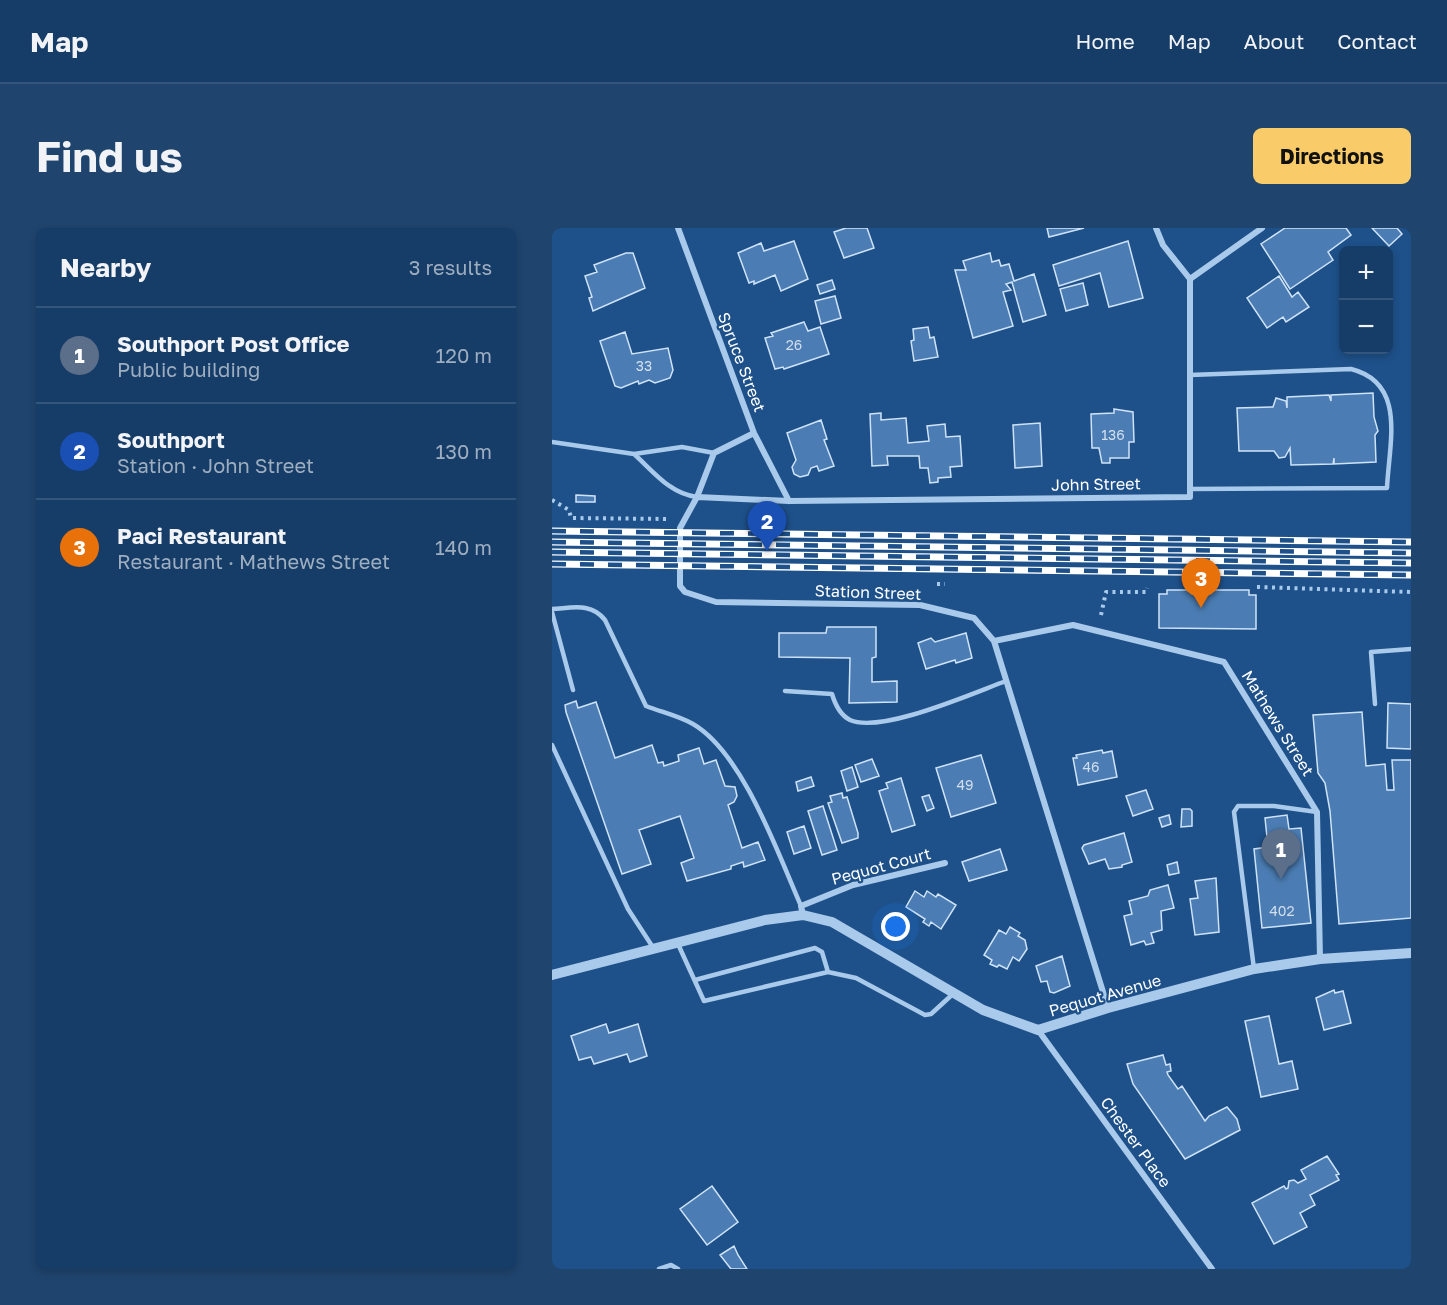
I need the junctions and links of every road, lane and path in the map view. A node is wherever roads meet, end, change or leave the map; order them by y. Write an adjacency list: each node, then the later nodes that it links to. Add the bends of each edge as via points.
1 (678, 228): 6 (street, Spruce Street)
2 (1156, 228): 4 (street, via 1163,245)
3 (1262, 228): 4 (street)
4 (1190, 279): 5 (street)
5 (1190, 375): 10 (street); 10 (lane, via 1351,369 1380,383 1390,402 1387,488)
6 (754, 433): 8 (street); 13 (street, Spruce Street)
7 (552, 442): 9 (lane)
8 (714, 453): 9 (lane, via 682,447); 11 (street, Station Street)
9 (634, 454): 11 (lane, via 683,496)
10 (1190, 489): 13 (street, John Street, via 1190,497)
11 (697, 497): 13 (street, John Street); 22 (street, Station Street, via 680,528 680,586 685,592 716,602 920,605 974,618)
12 (552, 500): 14 (path, via 569,510 571,518)
13 (789, 501)
14 (669, 519)
15 (937, 584): 16 (path)
16 (945, 584)
17 (1257, 587): 19 (path)
18 (1147, 588): 21 (path, via 1146,592 1106,592)
19 (1411, 592)
20 (552, 611): 25 (lane); 31 (lane, via 588,607 598,610 646,706 693,724 726,756 753,798)
21 (1101, 615)
22 (994, 641): 24 (street, Station Street); 29 (street, Mathews Street, via 1073,625 1224,662)
23 (1411, 650): 27 (lane, via 1371,652)
24 (1006, 681): 26 (lane, via 897,721 853,721 844,716 832,694); 41 (street, Station Street)
25 (573, 690)
26 (785, 691)
27 (1375, 704)
28 (552, 745): 33 (lane, via 628,909)
29 (1317, 812): 35 (street); 36 (lane, via 1238,806 1234,812)
30 (945, 863): 31 (street, Pequot Court, via 853,885)
31 (802, 910): 32 (street, Pequot Avenue); 40 (street, Pequot Avenue, via 832,922)
32 (678, 942): 33 (street, Pequot Avenue); 39 (lane)
33 (654, 949): 38 (street, Pequot Avenue)
34 (1411, 953): 35 (street, Pequot Avenue)
35 (1320, 959): 36 (street, Pequot Avenue)
36 (1254, 969): 41 (street, Pequot Avenue)
37 (828, 972): 39 (lane, via 704,1001); 39 (lane, via 822,952 815,948); 40 (lane, via 856,978 925,1015)
38 (552, 975)
39 (695, 980)
40 (954, 993): 42 (street, Pequot Avenue, via 983,1010)
41 (1108, 1008): 42 (street, Pequot Avenue)
42 (1038, 1030): 45 (street, Chester Place)
43 (659, 1269): 44 (lane, via 671,1264)
44 (678, 1269)
45 (1212, 1269)

